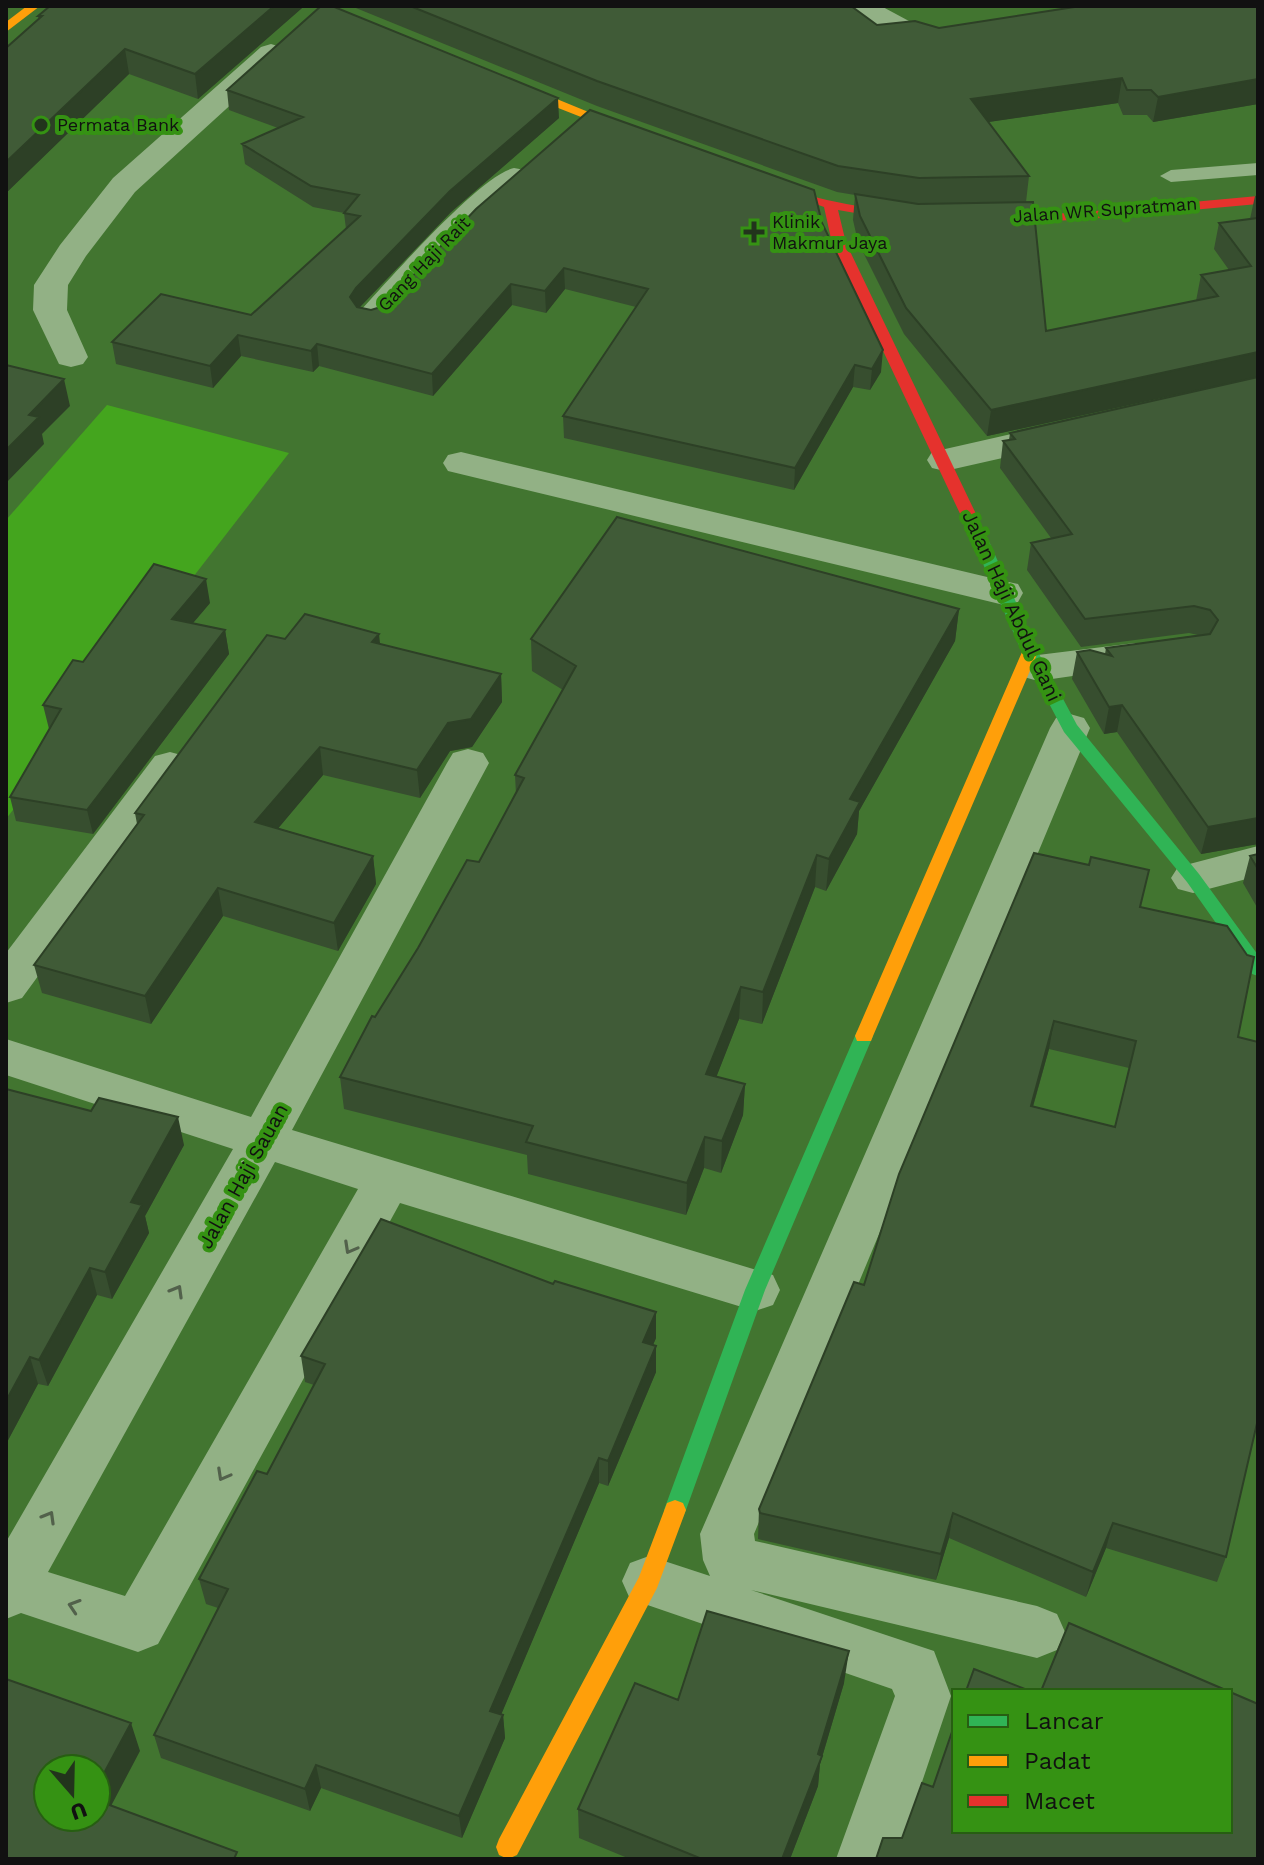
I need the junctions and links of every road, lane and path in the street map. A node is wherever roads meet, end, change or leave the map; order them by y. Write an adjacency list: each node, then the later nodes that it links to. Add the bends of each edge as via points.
1 (34, 6): 3 (main road)
2 (864, 6): 5 (street, via 901,32 925,38)
3 (6, 28)
4 (292, 35): 15 (street, via 124,185 72,252 51,285 50,310)
5 (978, 35)
6 (483, 74): 7 (main road)
7 (563, 135): 8 (main road); 14 (street, Gang Haji Rait, via 464,221)
8 (657, 142)
9 (1258, 169): 11 (lane)
10 (744, 173): 13 (main road, Jalan WR Supratman)
11 (1171, 176)
12 (1258, 200): 13 (main road, Jalan WR Supratman, via 975,218 916,217)
13 (830, 204): 17 (main road, Jalan Haji Abdul Gani, via 839,243)
14 (372, 318)
15 (71, 357)
16 (1094, 426): 17 (street)
17 (945, 460): 19 (main road, Jalan Haji Abdul Gani)
18 (461, 463): 19 (street)
19 (1004, 593): 21 (main road, Jalan Haji Abdul Gani)
20 (1174, 651): 21 (street)
21 (1034, 660): 22 (main road, Jalan Haji Abdul Gani); 32 (main road)
22 (1070, 728): 26 (main road, Jalan Haji Abdul Gani); 35 (street, via 727,1534 730,1560)
23 (191, 739): 28 (street)
24 (468, 763): 30 (street, Jalan Haji Sauan)
25 (1258, 861): 26 (street)
26 (1193, 878): 27 (main road, Jalan Haji Abdul Gani)
27 (1258, 969)
28 (6, 986)
29 (6, 1057): 30 (street)
30 (264, 1138): 31 (street); 34 (street, Jalan Haji Sauan, one-way to 30)
31 (388, 1180): 32 (street); 34 (street, Jalan Haji Sauan, one-way to 34, via 138,1626)
32 (755, 1290): 33 (main road)
33 (649, 1581): 36 (main road); 37 (street, via 914,1670 923,1696)
34 (8, 1589)
35 (1037, 1632)
36 (508, 1847)
37 (866, 1859)

